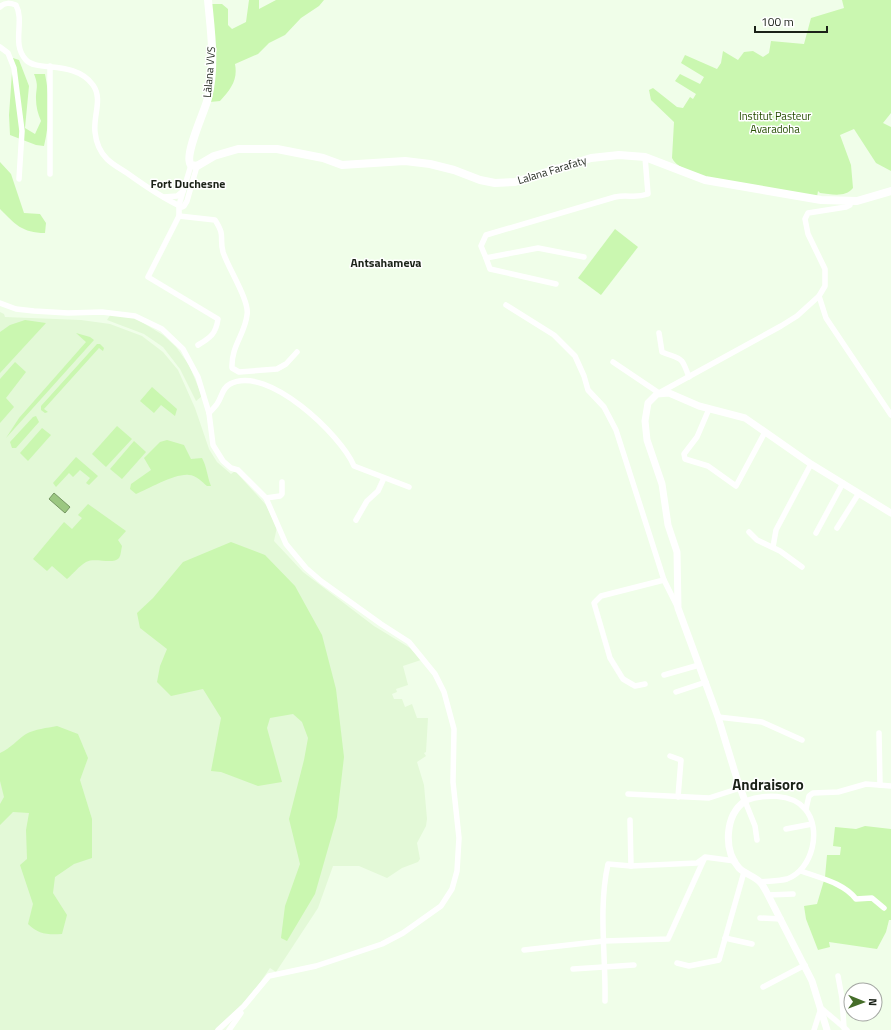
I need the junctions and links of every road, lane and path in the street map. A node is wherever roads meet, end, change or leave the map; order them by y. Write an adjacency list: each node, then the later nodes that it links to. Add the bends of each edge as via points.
1 (208, 0): 6 (main road, Làlana VVS, via 213,54 208,98 188,161)
2 (0, 7): 4 (street, via 10,3 16,5 20,12 18,43 26,60)
3 (0, 47): 8 (street, via 8,53 14,68 22,131)
4 (50, 66): 7 (street); 11 (street, via 63,67 79,73 92,84 98,101 95,131 100,151 107,159)
5 (645, 157): 6 (main road, Lalana Farafaty, via 619,155 591,158 515,182 495,183 430,164 405,161 342,165 323,158 278,149 238,150 214,156); 12 (main road, Lalana Farafaty, via 705,180 821,200); 16 (street, via 648,194 638,198 625,195 615,197 486,235 481,246)
6 (194, 166): 9 (street); 13 (street, via 184,206)
7 (50, 174)
8 (19, 179)
9 (183, 190): 11 (street, via 177,196); 13 (street)
10 (891, 191): 12 (main road, Lalana Farafaty, via 868,199)
11 (161, 197): 13 (street)
12 (850, 201): 18 (street, via 846,207 815,211 808,213 804,219 808,234 825,269 825,286)
13 (179, 205): 14 (street)
14 (179, 216): 22 (street, via 148,277 218,319 211,338); 23 (street, via 215,220 222,231 223,251 248,314 233,351 232,368 239,372 277,369 286,364)
15 (584, 257): 16 (street, via 538,248)
16 (486, 258): 17 (street, via 490,269)
17 (556, 284)
18 (819, 296): 25 (street, via 789,321); 29 (street, via 826,318)
19 (0, 303): 28 (street, via 16,309 68,313 102,312 136,316 162,329 183,349 198,377)
20 (506, 305): 45 (street, via 554,335 575,356 588,390 604,407 616,430)
21 (659, 333): 25 (street, via 662,352 677,355 683,360)
22 (198, 345)
23 (297, 352)
24 (614, 362): 26 (street)
25 (689, 377): 26 (street)
26 (660, 393): 27 (street, via 669,393); 46 (street, via 650,400 646,407 646,434 648,447 662,484 668,526 677,552)
27 (709, 408): 30 (street, via 745,418); 30 (street, via 697,437 684,454 685,459 708,466 736,486)
28 (209, 413): 32 (street, via 218,403 224,389 231,383 258,382 291,398 349,454 354,466); 37 (street, via 213,444 223,461 230,468 238,470)
29 (891, 414)
30 (765, 432): 31 (street)
31 (811, 464): 34 (street); 43 (street, via 776,530)
32 (384, 478): 35 (street); 39 (street)
33 (282, 482): 37 (street, via 280,496)
34 (843, 483): 36 (street); 42 (street)
35 (409, 487)
36 (859, 493): 38 (street); 40 (street)
37 (266, 498): 90 (street, via 286,544 306,568 409,642 435,674 444,692 454,729 453,782 459,838 456,877 441,906 403,933 382,944 316,966 269,976)
38 (891, 513)
39 (356, 520)
40 (837, 528)
41 (749, 532): 43 (street, via 757,540)
42 (816, 533)
43 (773, 546): 44 (street)
44 (802, 567)
45 (664, 580): 46 (street); 50 (street, via 601,596 593,605 610,658 623,679 635,686)
46 (678, 608): 47 (street)
47 (699, 666): 48 (street); 49 (street)
48 (664, 675)
49 (706, 682): 51 (street); 52 (street)
50 (645, 684)
51 (676, 692)
52 (718, 717): 54 (street, via 762,722); 58 (street)
53 (879, 732): 56 (street)
54 (802, 740)
55 (670, 756): 60 (street, via 681,760)
56 (880, 785): 57 (street); 62 (street, via 866,784 838,792 813,793 809,796)
57 (891, 786)
58 (740, 788): 60 (street, via 709,798); 61 (street)
59 (628, 794): 60 (street)
60 (678, 797)
61 (745, 801): 62 (street, via 767,796 793,800); 66 (street, via 756,826); 68 (street, via 732,814 730,822 730,846)
62 (806, 809): 64 (street)
63 (630, 820): 69 (street)
64 (812, 824): 65 (street); 70 (street, via 814,848)
65 (786, 829)
66 (757, 840)
67 (705, 857): 68 (street); 69 (street, via 698,863); 79 (street, via 668,939)
68 (735, 862): 71 (street)
69 (631, 866): 79 (street, via 608,864 603,907)
70 (801, 871): 72 (street, via 788,879); 75 (street, via 846,889 856,899 872,898)
71 (744, 872): 72 (street); 78 (street)
72 (760, 882): 74 (street)
73 (793, 894): 74 (street)
74 (768, 895): 77 (street)
75 (884, 908)
76 (760, 918): 77 (street)
77 (781, 919): 85 (street)
78 (725, 938): 80 (street); 82 (street, via 720,960 689,966)
79 (604, 941): 81 (street); 83 (street)
80 (752, 944)
81 (524, 950)
82 (677, 963)
83 (606, 965): 84 (street); 86 (street); 89 (street)
84 (634, 965)
85 (805, 965): 88 (street); 91 (street)
86 (573, 969)
87 (838, 976): 92 (street)
88 (763, 987)
89 (605, 1001)
90 (244, 1006): 93 (street); 94 (street)
91 (821, 1008): 92 (street); 95 (street); 96 (street)
92 (846, 1029)
93 (218, 1030)
94 (229, 1030)
95 (814, 1030)
96 (827, 1030)

